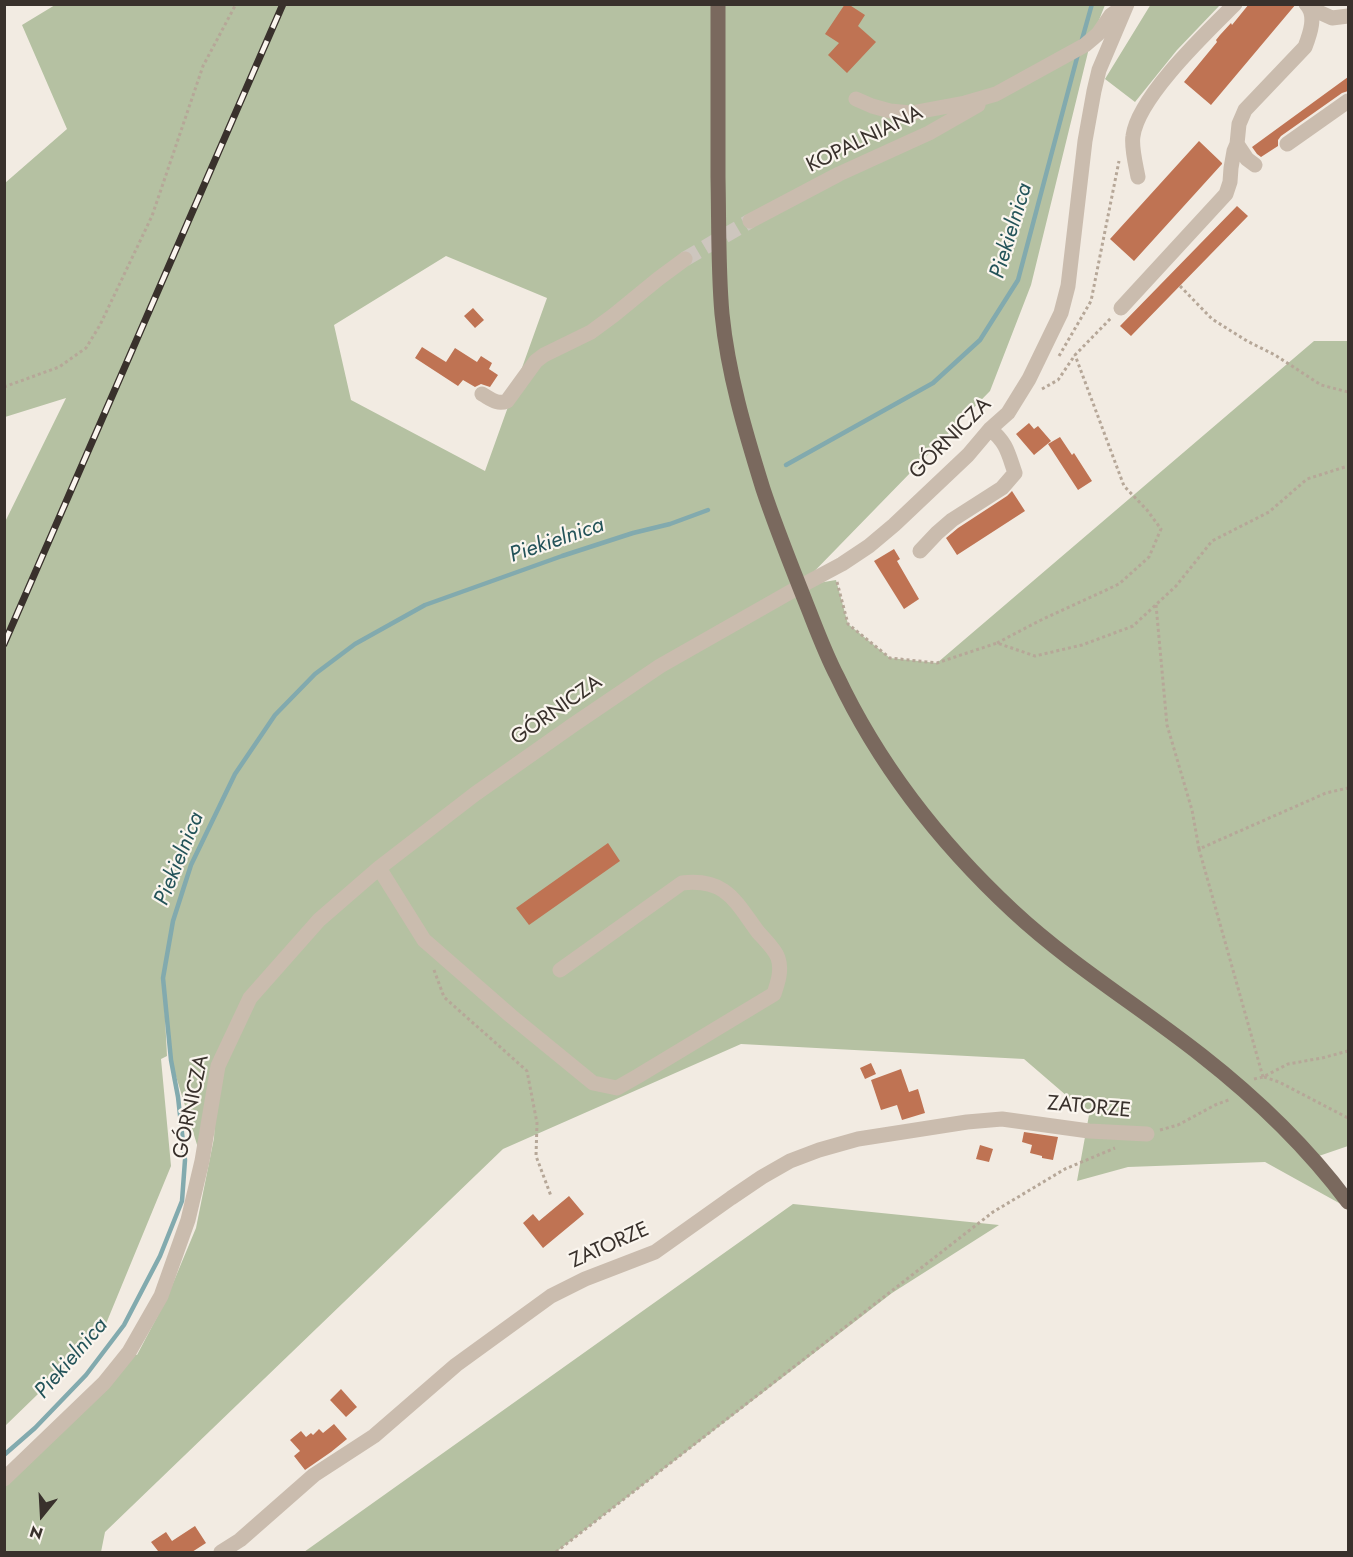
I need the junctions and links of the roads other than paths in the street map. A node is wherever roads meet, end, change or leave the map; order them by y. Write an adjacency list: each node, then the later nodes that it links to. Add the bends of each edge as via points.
1 (718, 4): 21 (main road, via 722,313 744,429)
2 (1235, 4): 14 (street, via 1167,75 1137,121 1132,137)
3 (1308, 6): 6 (street); 11 (street, via 1312,21 1305,47 1245,110)
4 (1125, 8): 8 (street, KOPALNIANA, via 1111,15 1098,34 1084,45); 19 (street, GÓRNICZA, via 1094,91 1061,313 1029,379 1008,413)
5 (1348, 16): 6 (street)
6 (1332, 18): 7 (street)
7 (1348, 25)
8 (996, 94): 9 (street, KOPALNIANA, via 911,113 890,111); 15 (street, KOPALNIANA, via 929,133)
9 (856, 99)
10 (1348, 101): 12 (street)
11 (1237, 144): 13 (street); 17 (street, via 1226,194)
12 (1287, 144)
13 (1255, 165)
14 (1138, 177)
15 (750, 221)
16 (685, 259): 18 (street, via 597,328 536,361 507,401 496,402)
17 (1121, 308)
18 (482, 394)
19 (990, 429): 20 (street, via 1001,438 1015,473 1002,488 936,533); 21 (street, GÓRNICZA, via 968,455 869,546)
20 (920, 551)
21 (799, 587): 22 (street, GÓRNICZA, via 660,666 475,794); 25 (main road, via 836,676 869,736 943,840 1015,914 1243,1089 1313,1158)
22 (379, 868): 23 (street, via 424,940 593,1083 617,1088 639,1076 774,994 780,978 778,957 729,893 696,881 682,883); 26 (street, GÓRNICZA, via 319,920 250,998 218,1066 188,1220 161,1296 129,1352 104,1383)
23 (560, 970)
24 (1147, 1134): 27 (street, ZATORZE, via 1002,1119 858,1139 790,1161 655,1251 551,1296 456,1365 374,1436 314,1475)
25 (1348, 1203)
26 (4, 1479)
27 (221, 1552)

